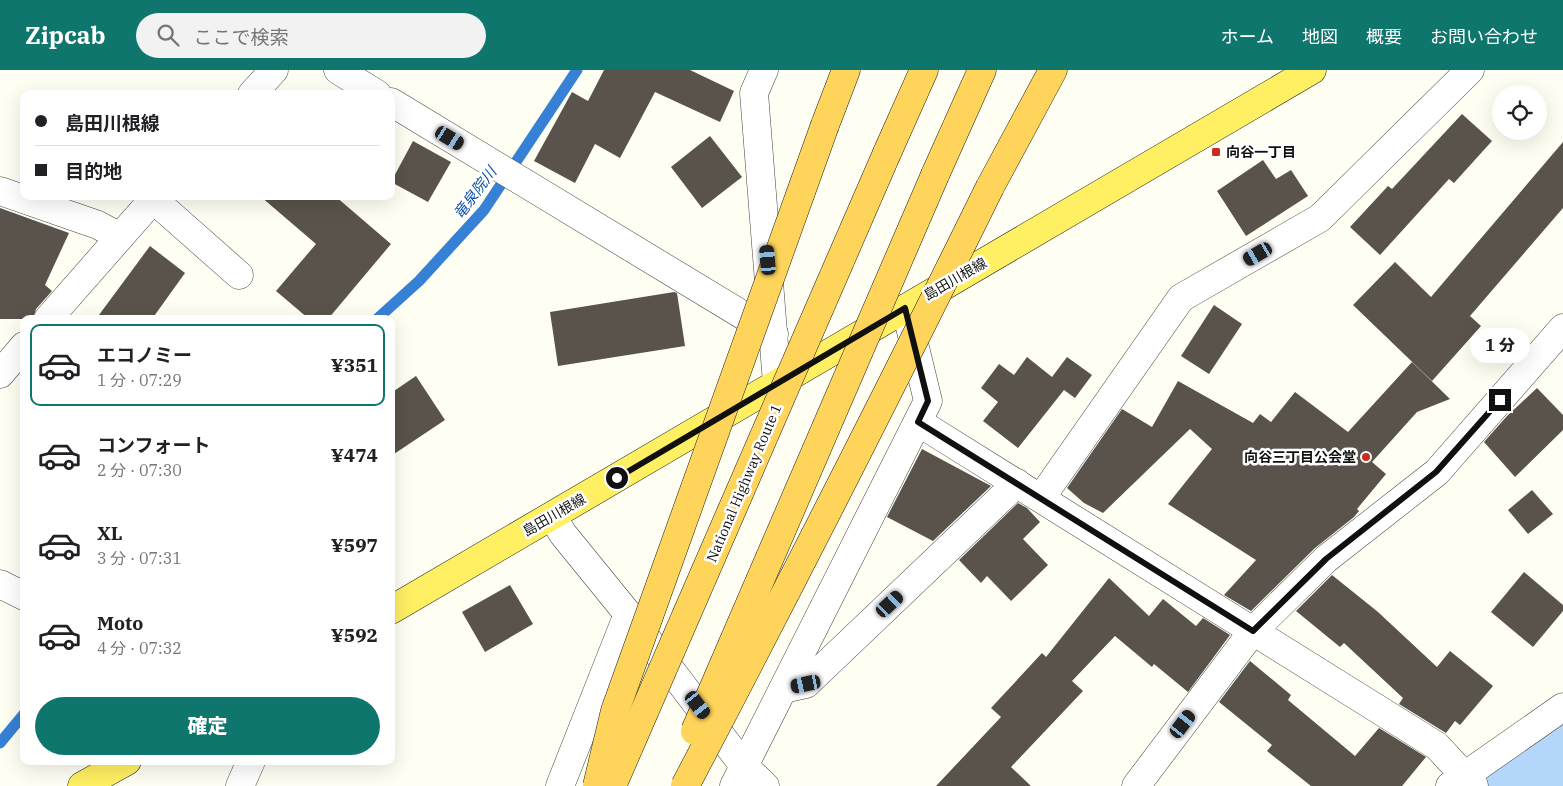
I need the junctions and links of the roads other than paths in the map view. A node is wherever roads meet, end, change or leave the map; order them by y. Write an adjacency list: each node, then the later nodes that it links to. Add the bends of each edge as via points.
1 (274, 70): 10 (street)
2 (338, 70): 11 (street)
3 (764, 70): 23 (street, via 754,93)
4 (846, 70): 45 (highway, bridge, via 615,711)
5 (924, 70): 46 (highway, National Highway Route 1, bridge)
6 (982, 70): 47 (highway, bridge)
7 (1053, 70): 48 (highway, bridge, via 990,187 803,561)
8 (1312, 70): 20 (main road, 島田川根線)
9 (1470, 70): 29 (street, via 1320,218 1181,298)
10 (256, 90)
11 (370, 90)
12 (395, 104): 23 (street)
13 (0, 191): 14 (street)
14 (20, 198)
15 (26, 200): 18 (street, via 98,225)
16 (152, 200): 18 (street)
17 (156, 200): 19 (street)
18 (120, 237): 21 (street)
19 (238, 275)
20 (905, 308): 26 (main road, 島田川根線); 27 (street, via 928,401)
21 (52, 315)
22 (1563, 328): 35 (street, via 1436,472 1326,559)
23 (774, 334): 26 (street)
24 (20, 351): 25 (street)
25 (0, 374)
26 (778, 383): 30 (main road, 島田川根線)
27 (918, 422): 28 (street); 36 (street)
28 (1017, 483): 29 (street); 36 (street, via 806,684)
29 (1041, 498): 35 (street)
30 (552, 516): 33 (main road, 島田川根線); 34 (street)
31 (0, 584): 32 (street)
32 (20, 594)
33 (395, 608)
34 (628, 614): 40 (street); 44 (street)
35 (1253, 631): 41 (street, via 1437,746); 50 (street)
36 (783, 689): 40 (street)
37 (1563, 707): 41 (street)
38 (119, 765): 42 (main road)
39 (249, 765): 43 (street)
40 (739, 776): 49 (street)
41 (1463, 782)
42 (82, 786)
43 (240, 786)
44 (560, 786)
45 (597, 786)
46 (612, 786)
47 (671, 786)
48 (685, 786)
49 (765, 786)
50 (1136, 786)

